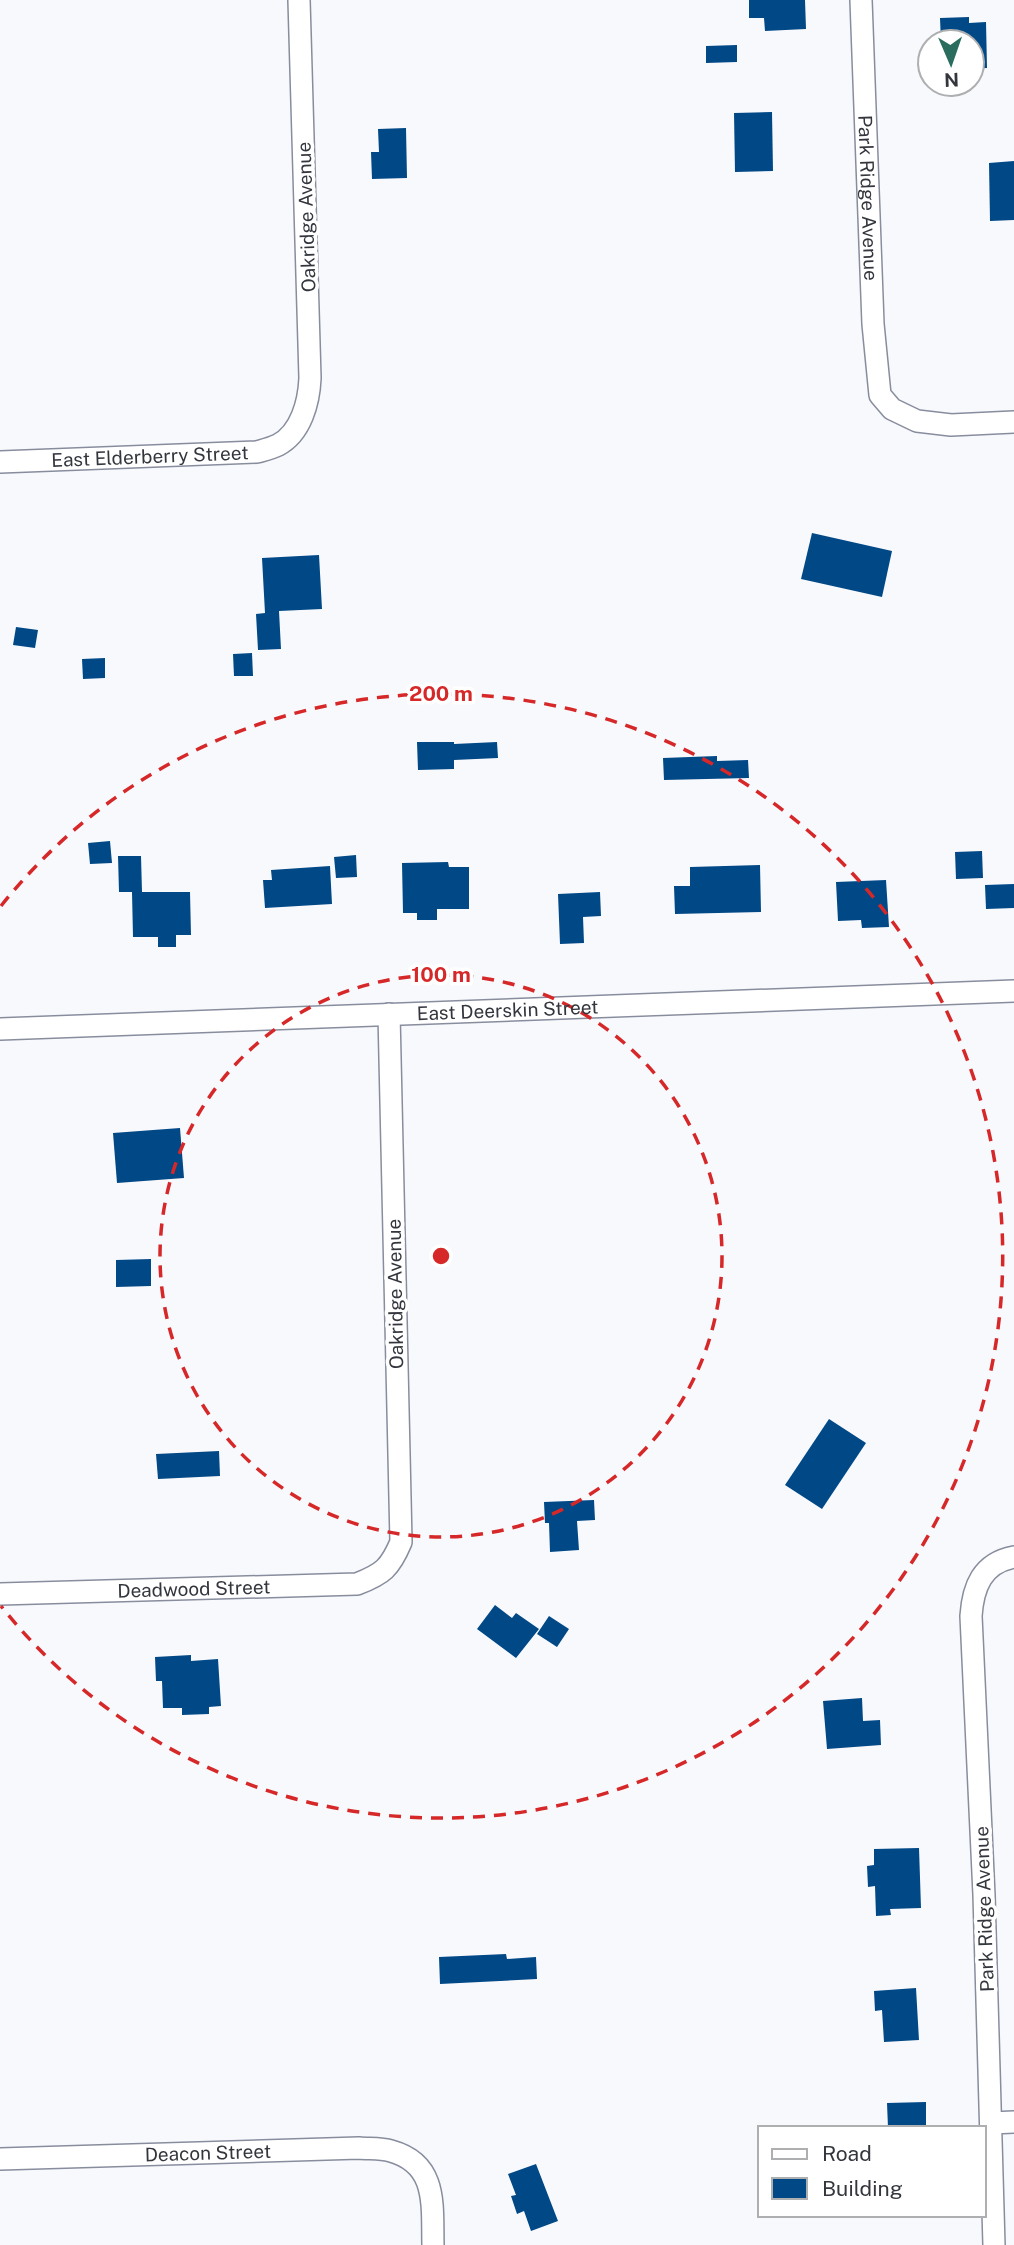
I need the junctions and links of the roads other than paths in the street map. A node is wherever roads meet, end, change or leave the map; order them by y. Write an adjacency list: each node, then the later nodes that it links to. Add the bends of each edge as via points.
1 (299, 0): 4 (street, Oakridge Avenue, via 310,378 309,395)
2 (861, 0): 3 (street, Park Ridge Avenue, via 873,324 880,395 892,409 917,421 951,425)
3 (1014, 422)
4 (295, 432): 5 (street, East Elderberry Street, via 279,445 257,452)
5 (0, 462)
6 (1014, 991): 7 (street, East Deerskin Street)
7 (388, 1014): 8 (street, East Deerskin Street); 10 (street, Oakridge Avenue, via 401,1542)
8 (0, 1029)
9 (1014, 1557): 13 (street, Park Ridge Avenue, via 981,1575 971,1616)
10 (385, 1570): 11 (street, Deadwood Street, via 356,1584)
11 (0, 1594)
12 (1014, 2122): 13 (street)
13 (991, 2123): 16 (street, Park Ridge Avenue)
14 (0, 2160): 15 (street, Deacon Street, via 390,2150 413,2161 427,2177)
15 (433, 2245)
16 (994, 2245)

